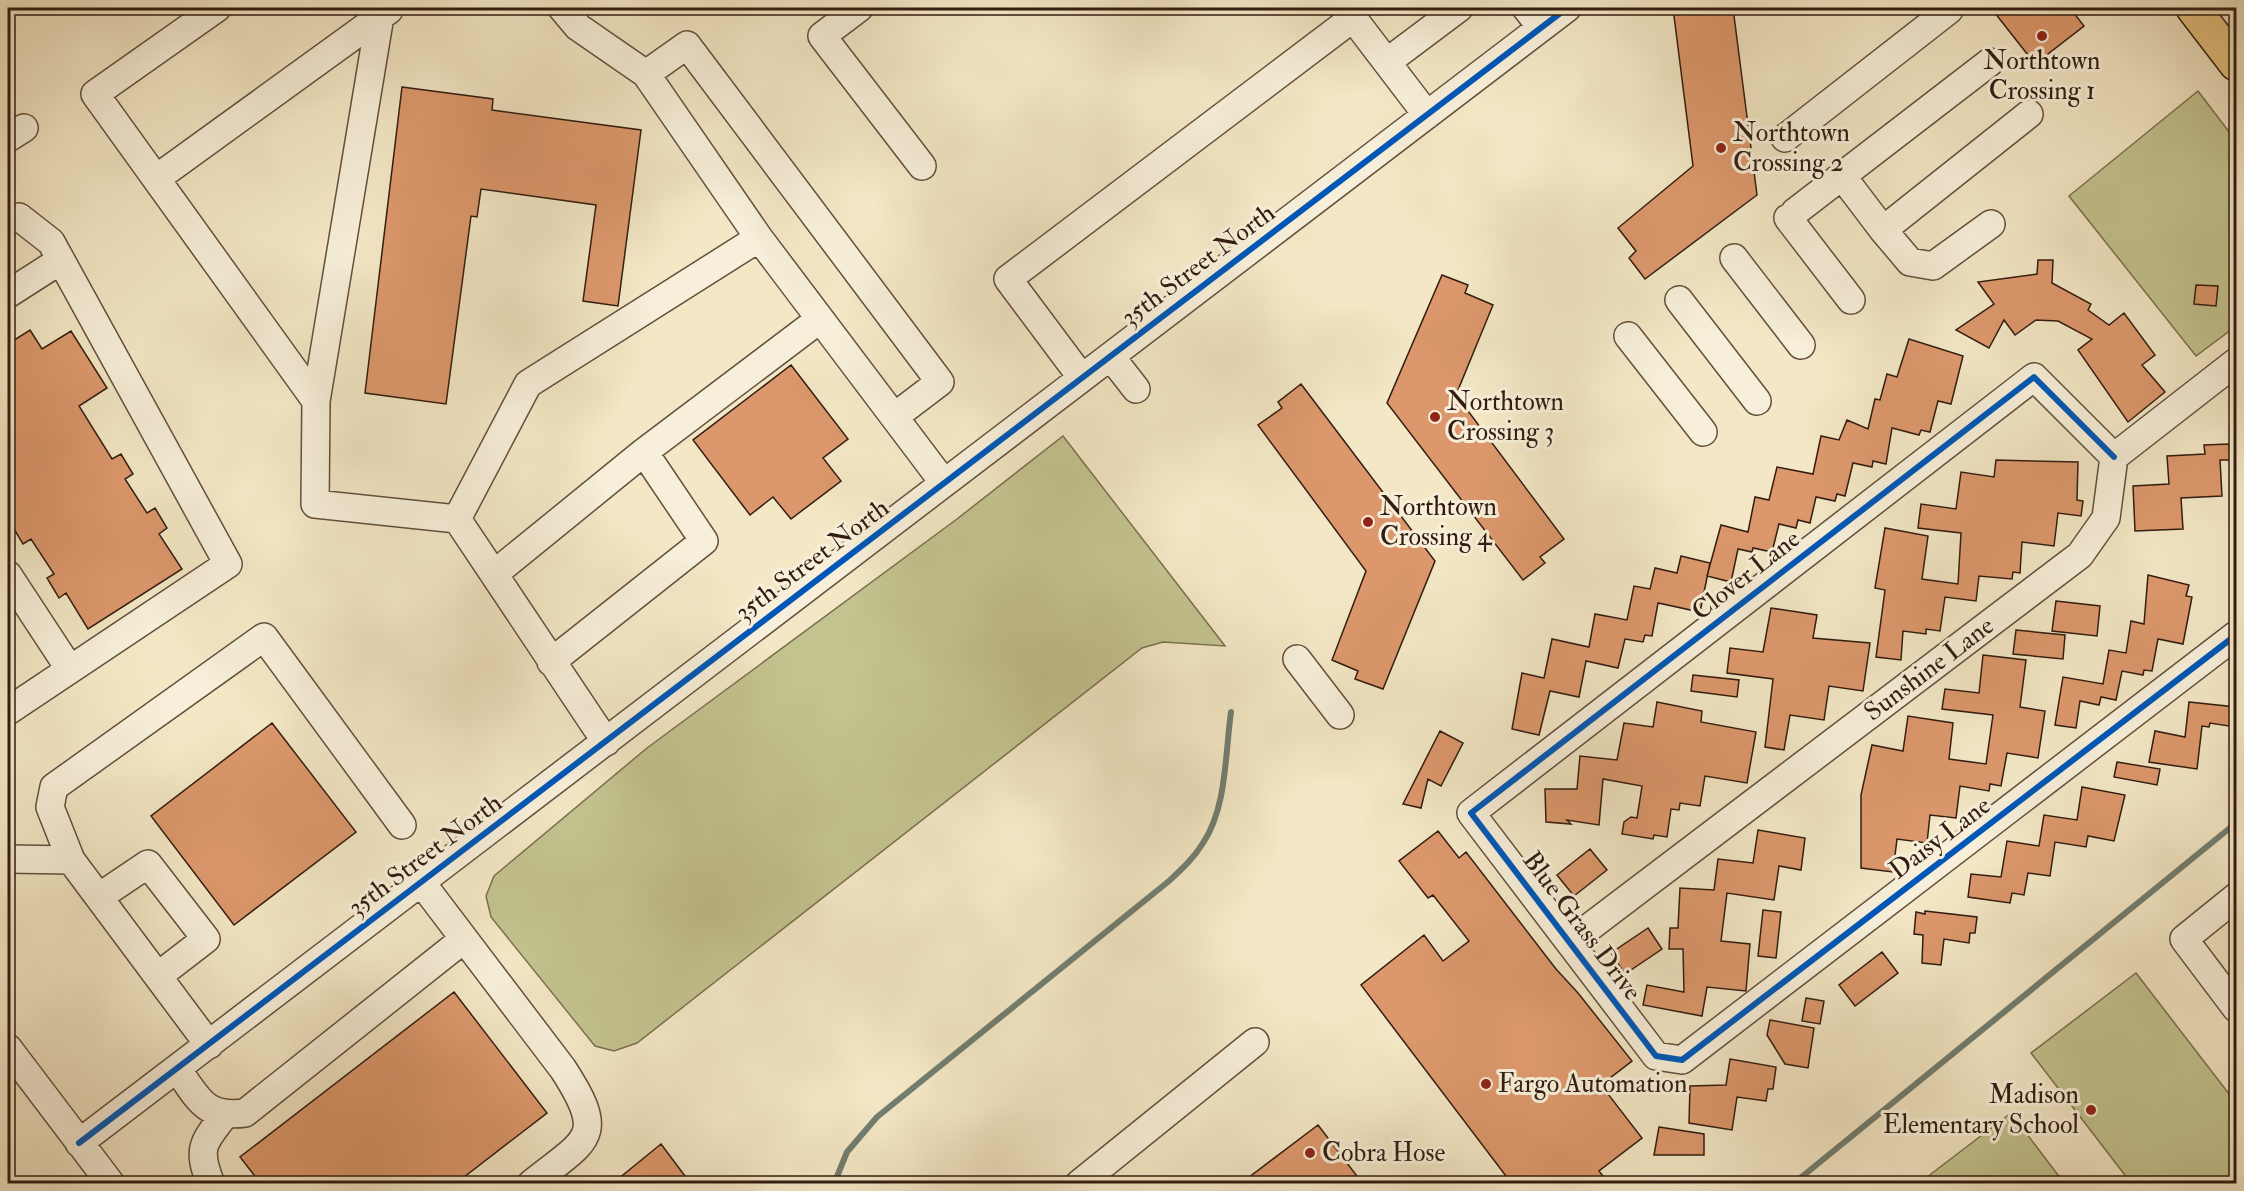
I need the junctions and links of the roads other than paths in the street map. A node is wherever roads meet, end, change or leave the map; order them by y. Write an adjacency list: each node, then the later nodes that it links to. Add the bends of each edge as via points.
1 (217, 8): 20 (street, via 94,94)
2 (562, 8): 14 (street, via 578,27)
3 (857, 8): 18 (street, via 822,36)
4 (1567, 8): 10 (street, 35th Street North)
5 (2199, 9): 13 (main road)
6 (1949, 10): 17 (street)
7 (1351, 11): 11 (street); 35 (street, via 1008,279)
8 (386, 12): 20 (street); 37 (street)
9 (1448, 12): 11 (street)
10 (1533, 17): 16 (street, 35th Street North)
11 (1387, 62): 16 (street)
12 (1990, 62): 19 (street)
13 (2236, 64)
14 (646, 74): 24 (street); 39 (street, via 687,45 940,382)
15 (2029, 114): 23 (street)
16 (1427, 115): 33 (street, 35th Street North)
17 (1785, 138)
18 (922, 166)
19 (1842, 176): 23 (street); 29 (street, via 1792,215)
20 (157, 178): 37 (street)
21 (11, 213): 26 (street, via 51,242)
22 (1991, 224): 23 (street, via 1933,266 1910,262)
23 (1883, 230)
24 (759, 238): 30 (street); 44 (street, via 528,384)
25 (1734, 258): 32 (street)
26 (61, 260): 27 (street); 50 (street, via 228,564)
27 (8, 294)
28 (1679, 300): 38 (street)
29 (1851, 300)
30 (820, 319): 39 (street); 41 (street)
31 (1628, 336): 40 (street)
32 (1801, 345)
33 (1111, 357): 35 (street, 35th Street North); 36 (street)
34 (2236, 362): 42 (street)
35 (1082, 378): 43 (street, 35th Street North)
36 (1136, 389)
37 (316, 401): 44 (street, via 315,504)
38 (1757, 401)
39 (894, 417): 43 (street)
40 (1702, 432)
41 (644, 452): 45 (street); 49 (street, via 704,541)
42 (2114, 457): 54 (street, Clover Lane, via 2034,377); 62 (street, Sunshine Lane, via 2106,518 2080,555)
43 (944, 483): 53 (street, 35th Street North)
44 (457, 519): 45 (street)
45 (494, 574): 49 (street)
46 (8, 575): 50 (street)
47 (2236, 635): 68 (street, Daisy Lane, via 1682,1060)
48 (1297, 659): 52 (street)
49 (551, 662): 53 (street)
50 (69, 668): 51 (street)
51 (8, 711)
52 (1340, 715)
53 (606, 742): 58 (street, 35th Street North)
54 (1471, 813): 62 (street, Blue Grass Drive)
55 (402, 825): 57 (street, via 264,637 54,787 50,807)
56 (8, 859): 57 (street)
57 (71, 860): 59 (street)
58 (421, 882): 61 (street); 66 (street, 35th Street North)
59 (99, 897): 63 (street); 63 (street, via 148,864 206,939)
60 (2236, 897): 64 (street, via 2184,939)
61 (464, 939): 70 (street, via 245,1113); 74 (street, via 582,1098 589,1125 579,1147)
62 (1570, 942): 68 (street, Blue Grass Drive, via 1656,1056)
63 (158, 976): 66 (street)
64 (2236, 1008)
65 (1255, 1042): 75 (street)
66 (209, 1045): 69 (street, 35th Street North)
67 (8, 1048): 71 (street)
68 (1664, 1058)
69 (177, 1069): 70 (street, via 204,1105); 71 (street, 35th Street North)
70 (224, 1116): 73 (street, via 207,1136 201,1151)
71 (79, 1143): 72 (street)
72 (111, 1184)
73 (211, 1184)
74 (531, 1184)
75 (1079, 1184)

